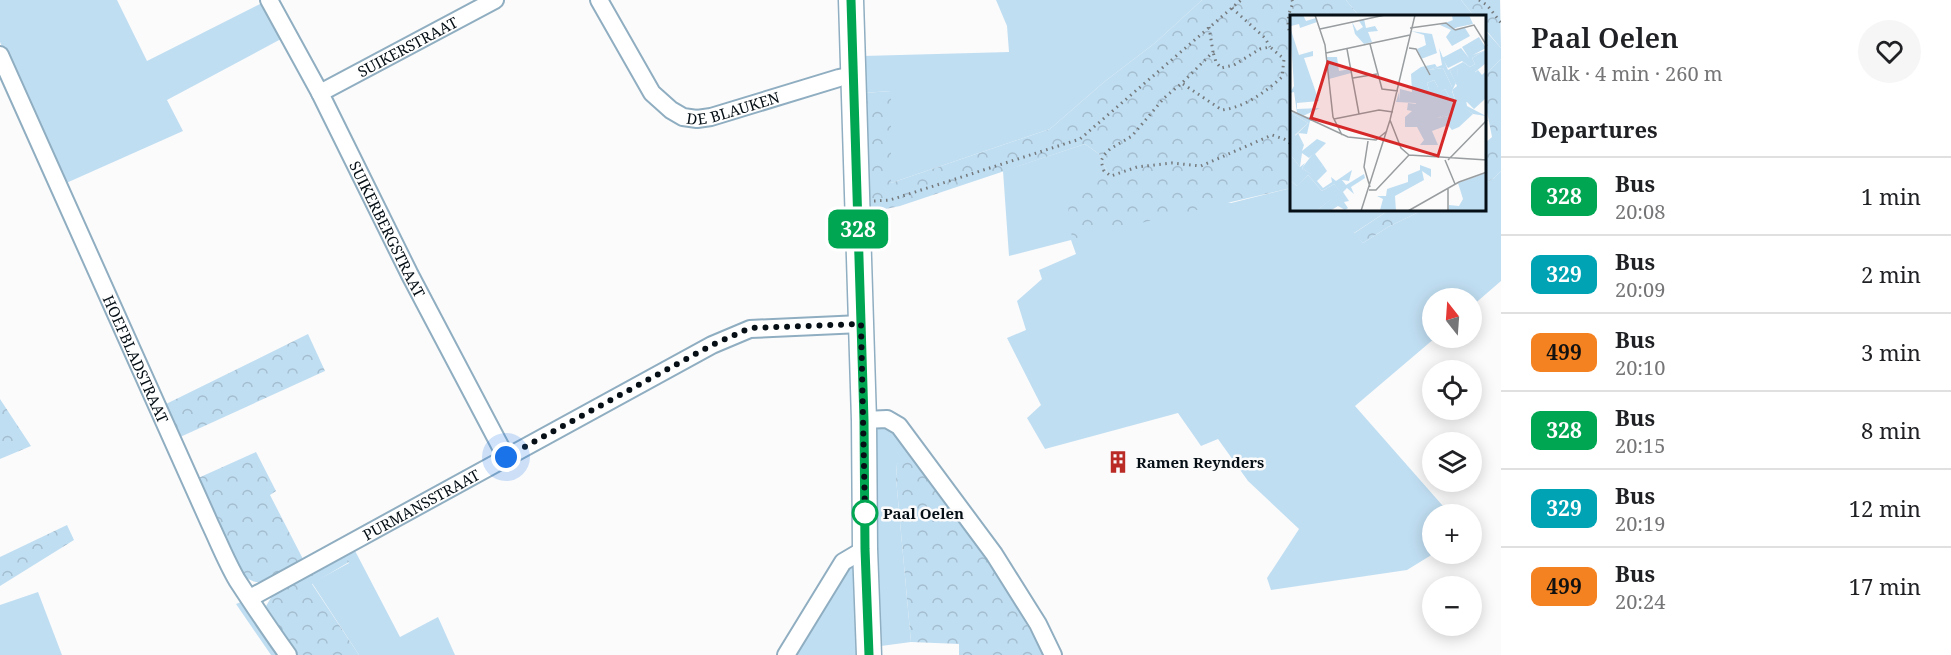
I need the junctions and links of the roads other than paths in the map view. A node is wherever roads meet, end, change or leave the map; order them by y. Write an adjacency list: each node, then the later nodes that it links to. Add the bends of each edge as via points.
1 (269, 0): 7 (street, SUIKERBERGSTRAAT)
2 (495, 0): 7 (street, SUIKERSTRAAT)
3 (599, 0): 6 (street, DE BLAUKEN, via 652,93 682,117 711,117)
4 (851, 0): 6 (street)
5 (0, 55): 12 (street, HOEFBLADSTRAAT, via 210,524 236,579)
6 (853, 75): 8 (street)
7 (320, 93): 10 (street, SUIKERBERGSTRAAT)
8 (861, 324): 9 (street); 10 (street, PURMANSSTRAAT, via 750,328)
9 (864, 420): 11 (street); 16 (street, via 887,419 899,426 994,554)
10 (506, 457): 12 (street, PURMANSSTRAAT)
11 (865, 549): 14 (street, via 843,562); 15 (street)
12 (250, 598): 13 (street, HOEFBLADSTRAAT)
13 (288, 655)
14 (786, 655)
15 (869, 655)
16 (1053, 655)

